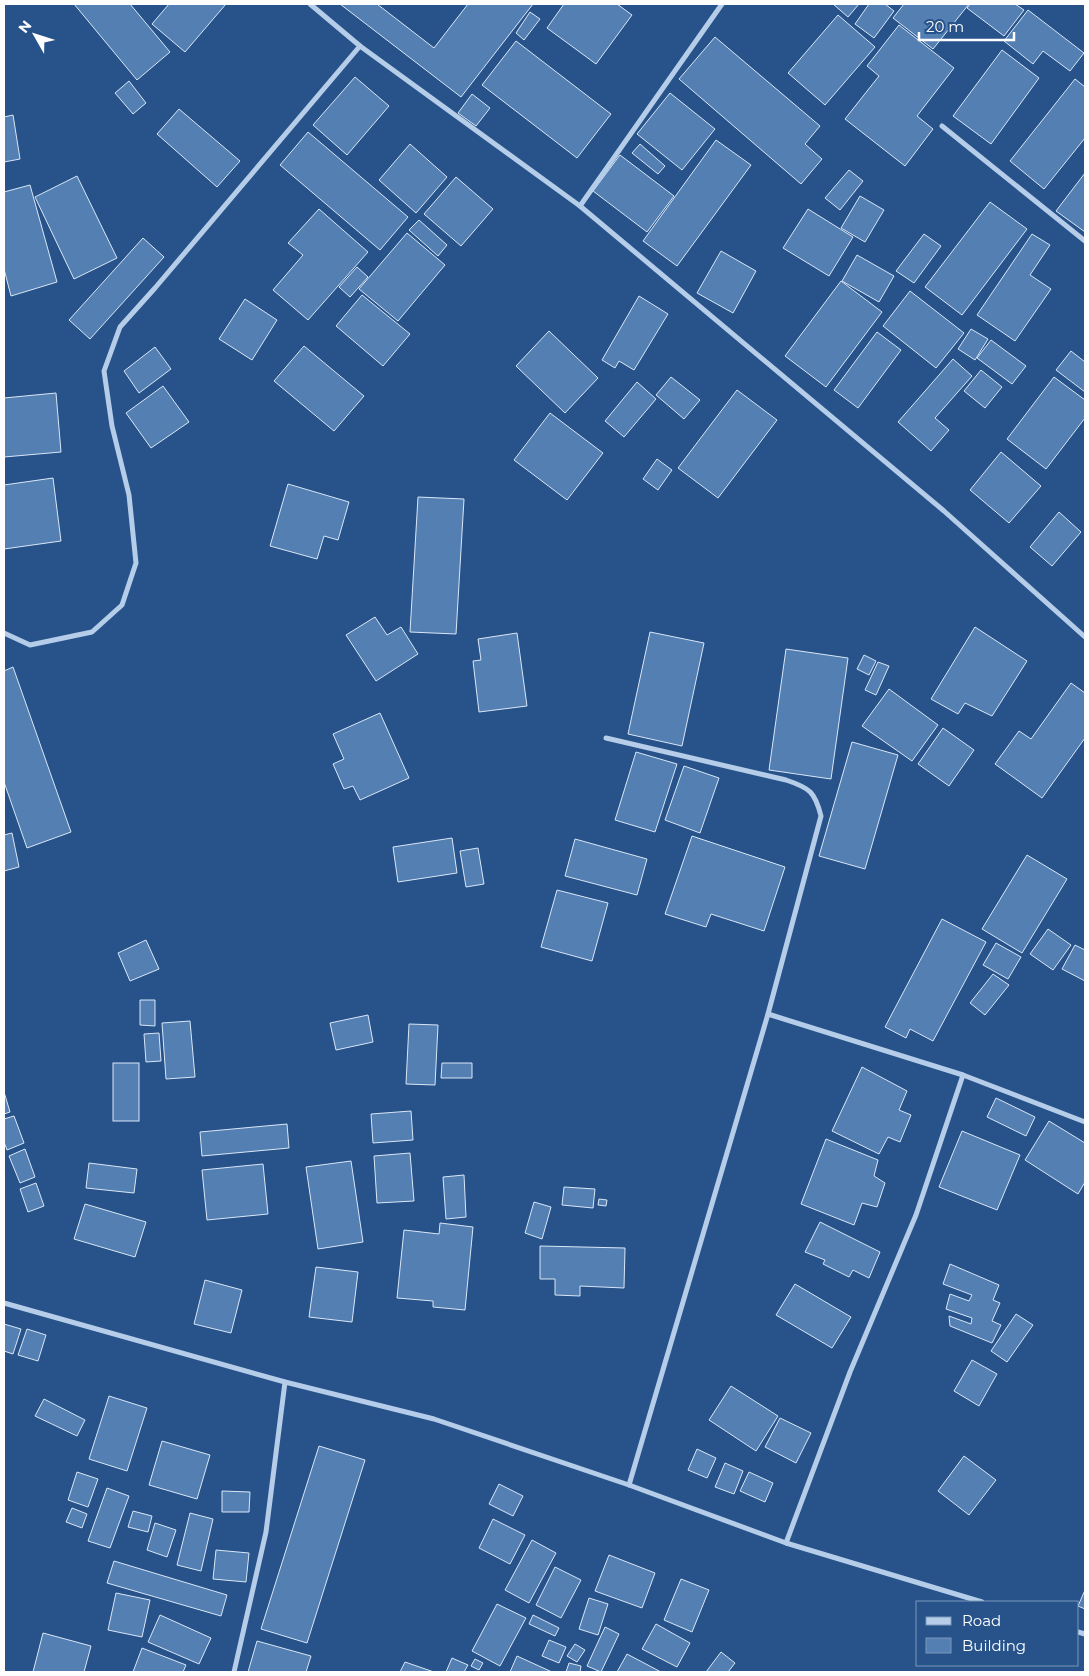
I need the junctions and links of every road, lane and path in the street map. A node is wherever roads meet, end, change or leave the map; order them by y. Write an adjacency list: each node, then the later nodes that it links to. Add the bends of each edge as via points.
1 (310, 4): 3 (street)
2 (722, 4): 5 (street)
3 (360, 46): 5 (street); 7 (street, via 120,327 104,371 112,426 129,495 136,563 122,605 92,632 30,645)
4 (942, 126): 6 (street)
5 (580, 206): 8 (street, via 944,511)
6 (1085, 241)
7 (4, 634)
8 (1085, 637)
9 (606, 738): 10 (street, via 786,780 805,786 817,800 821,816)
10 (768, 1014): 11 (street); 15 (street)
11 (963, 1075): 12 (street); 16 (street, via 916,1214 850,1372)
12 (1085, 1122)
13 (4, 1303): 14 (street)
14 (285, 1382): 15 (street, via 434,1419); 18 (street, via 266,1532)
15 (629, 1486): 16 (street)
16 (786, 1543): 17 (street)
17 (979, 1601)
18 (234, 1672)

